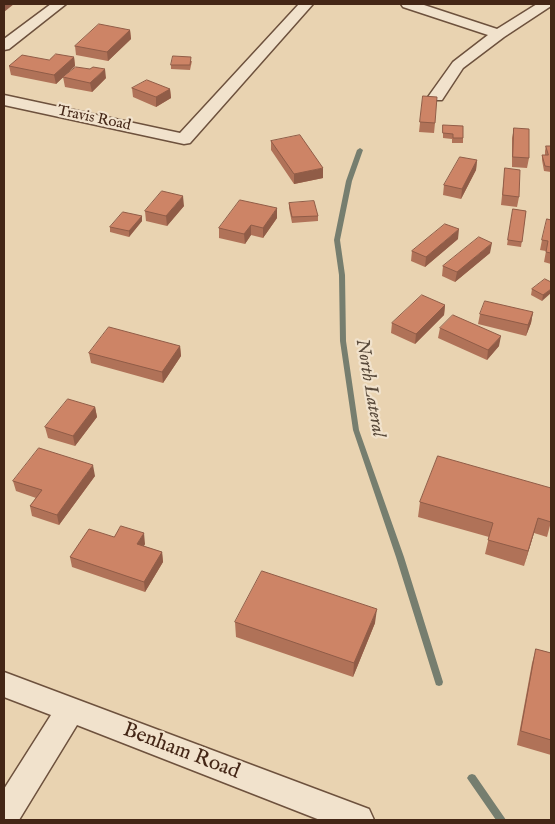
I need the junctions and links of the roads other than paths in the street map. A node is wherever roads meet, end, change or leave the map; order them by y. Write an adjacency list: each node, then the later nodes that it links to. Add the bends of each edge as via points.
1 (58, 4): 6 (street)
2 (306, 4): 8 (street, Travis Road, via 184,139)
3 (408, 4): 5 (street)
4 (546, 4): 5 (street)
5 (499, 34): 7 (street, via 458,65)
6 (4, 46)
7 (436, 97)
8 (4, 100)
9 (4, 684): 10 (street, Benham Road)
10 (70, 710): 11 (street); 12 (street, Benham Road)
11 (4, 816)
12 (358, 820)

